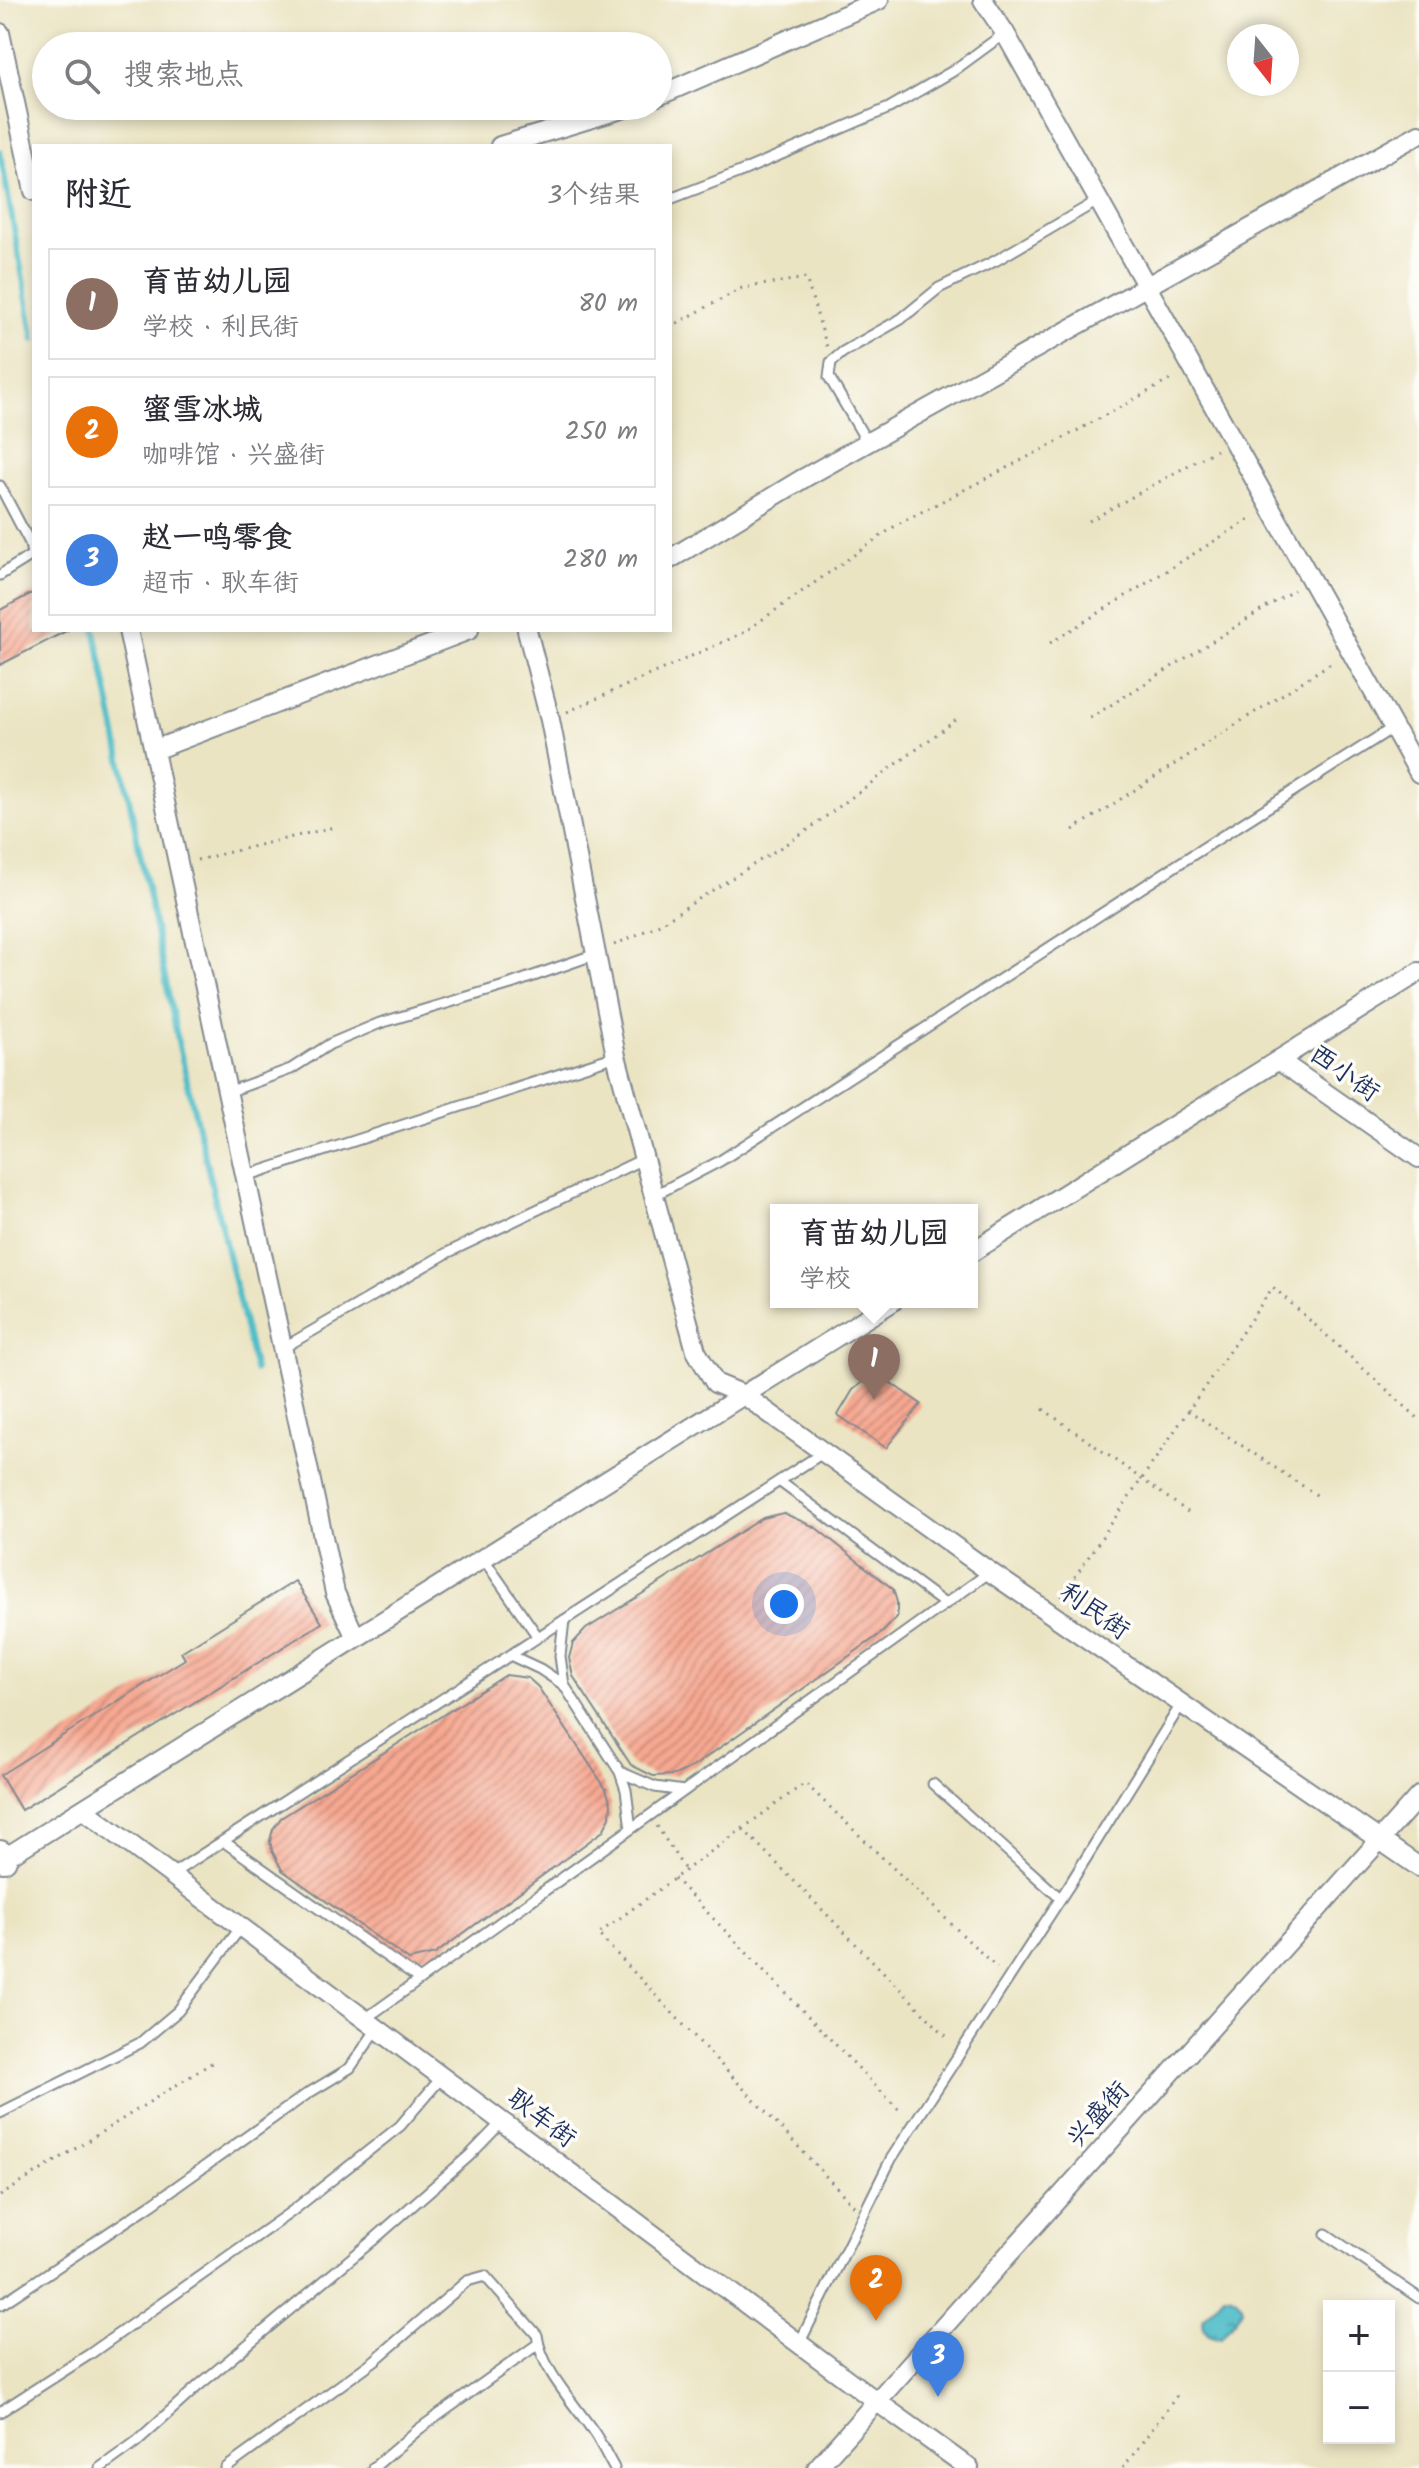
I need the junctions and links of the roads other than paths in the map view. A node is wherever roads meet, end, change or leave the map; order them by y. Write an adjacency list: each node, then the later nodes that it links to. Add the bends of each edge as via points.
1 (879, 0): 5 (street)
2 (983, 0): 4 (street)
3 (0, 33): 9 (street)
4 (1005, 33): 10 (lane, via 889,108); 11 (street)
5 (672, 90)
6 (586, 120): 8 (street)
7 (1419, 134): 12 (street)
8 (507, 144)
9 (32, 182)
10 (672, 198)
11 (1099, 200): 12 (street); 13 (lane, via 939,288 901,319 831,362 829,377)
12 (1147, 286): 13 (street); 20 (street)
13 (867, 442): 15 (street)
14 (0, 486): 16 (lane, via 32,555)
15 (672, 558)
16 (0, 575)
17 (128, 632): 21 (street)
18 (464, 632): 21 (street)
19 (528, 632): 23 (street, 利民街)
20 (1394, 727): 22 (street); 31 (lane, via 720,1161)
21 (154, 750): 27 (street)
22 (1419, 773)
23 (596, 954): 25 (street, 利民街); 27 (lane, via 380,1023 330,1044 291,1069)
24 (1419, 972): 26 (street)
25 (616, 1056): 29 (street, 利民街); 30 (lane)
26 (1278, 1060): 28 (street, 西小街); 32 (street)
27 (228, 1092): 30 (street)
28 (1419, 1158)
29 (643, 1159): 31 (street, 利民街); 34 (lane, via 447,1253)
30 (246, 1176): 34 (street)
31 (653, 1196): 35 (street, 利民街, via 696,1351 715,1383)
32 (978, 1248)
33 (882, 1308): 35 (street)
34 (283, 1348): 43 (street, via 335,1593)
35 (744, 1395): 36 (street, 利民街); 38 (street)
36 (824, 1452): 37 (lane); 39 (street, 利民街)
37 (779, 1481): 40 (lane); 41 (lane)
38 (483, 1558): 42 (lane); 43 (street)
39 (990, 1572): 40 (lane); 46 (street, 利民街)
40 (945, 1604): 49 (lane)
41 (564, 1620): 42 (lane); 45 (lane)
42 (538, 1637): 44 (lane)
43 (356, 1638): 51 (street)
44 (510, 1655): 45 (lane); 54 (lane)
45 (564, 1685): 47 (lane)
46 (1182, 1703): 53 (street, 利民街); 58 (lane)
47 (620, 1772): 49 (lane, via 655,1787); 52 (lane)
48 (933, 1784): 58 (lane)
49 (684, 1791): 52 (lane)
50 (1419, 1796): 53 (street, 兴盛街)
51 (83, 1809): 55 (street); 57 (street, 耿车街)
52 (631, 1829): 60 (lane)
53 (1381, 1840): 56 (street, 利民街); 70 (street, 兴盛街)
54 (223, 1841): 57 (lane); 60 (lane)
55 (1, 1858)
56 (1419, 1867)
57 (171, 1875): 59 (street, 耿车街)
58 (1060, 1898): 69 (lane, via 891,2159)
59 (241, 1927): 61 (street, 耿车街); 63 (lane, via 178,2011 140,2043)
60 (420, 1980): 61 (lane)
61 (371, 2024): 62 (street, 耿车街); 67 (lane, via 350,2068)
62 (442, 2077): 64 (street, 耿车街); 71 (lane, via 400,2126 291,2212)
63 (0, 2113)
64 (502, 2122): 69 (street, 耿车街); 72 (lane, via 372,2241)
65 (1326, 2234): 66 (lane)
66 (1419, 2298)
67 (0, 2305)
68 (538, 2344): 73 (lane, via 537,2335 493,2283 485,2276 475,2277 375,2360); 74 (lane); 75 (lane)
69 (799, 2344): 70 (street, 耿车街)
70 (876, 2401): 76 (street, 兴盛街); 77 (street, 耿车街)
71 (0, 2412)
72 (100, 2468)
73 (226, 2468)
74 (373, 2468)
75 (614, 2468)
76 (817, 2468)
77 (969, 2468)

